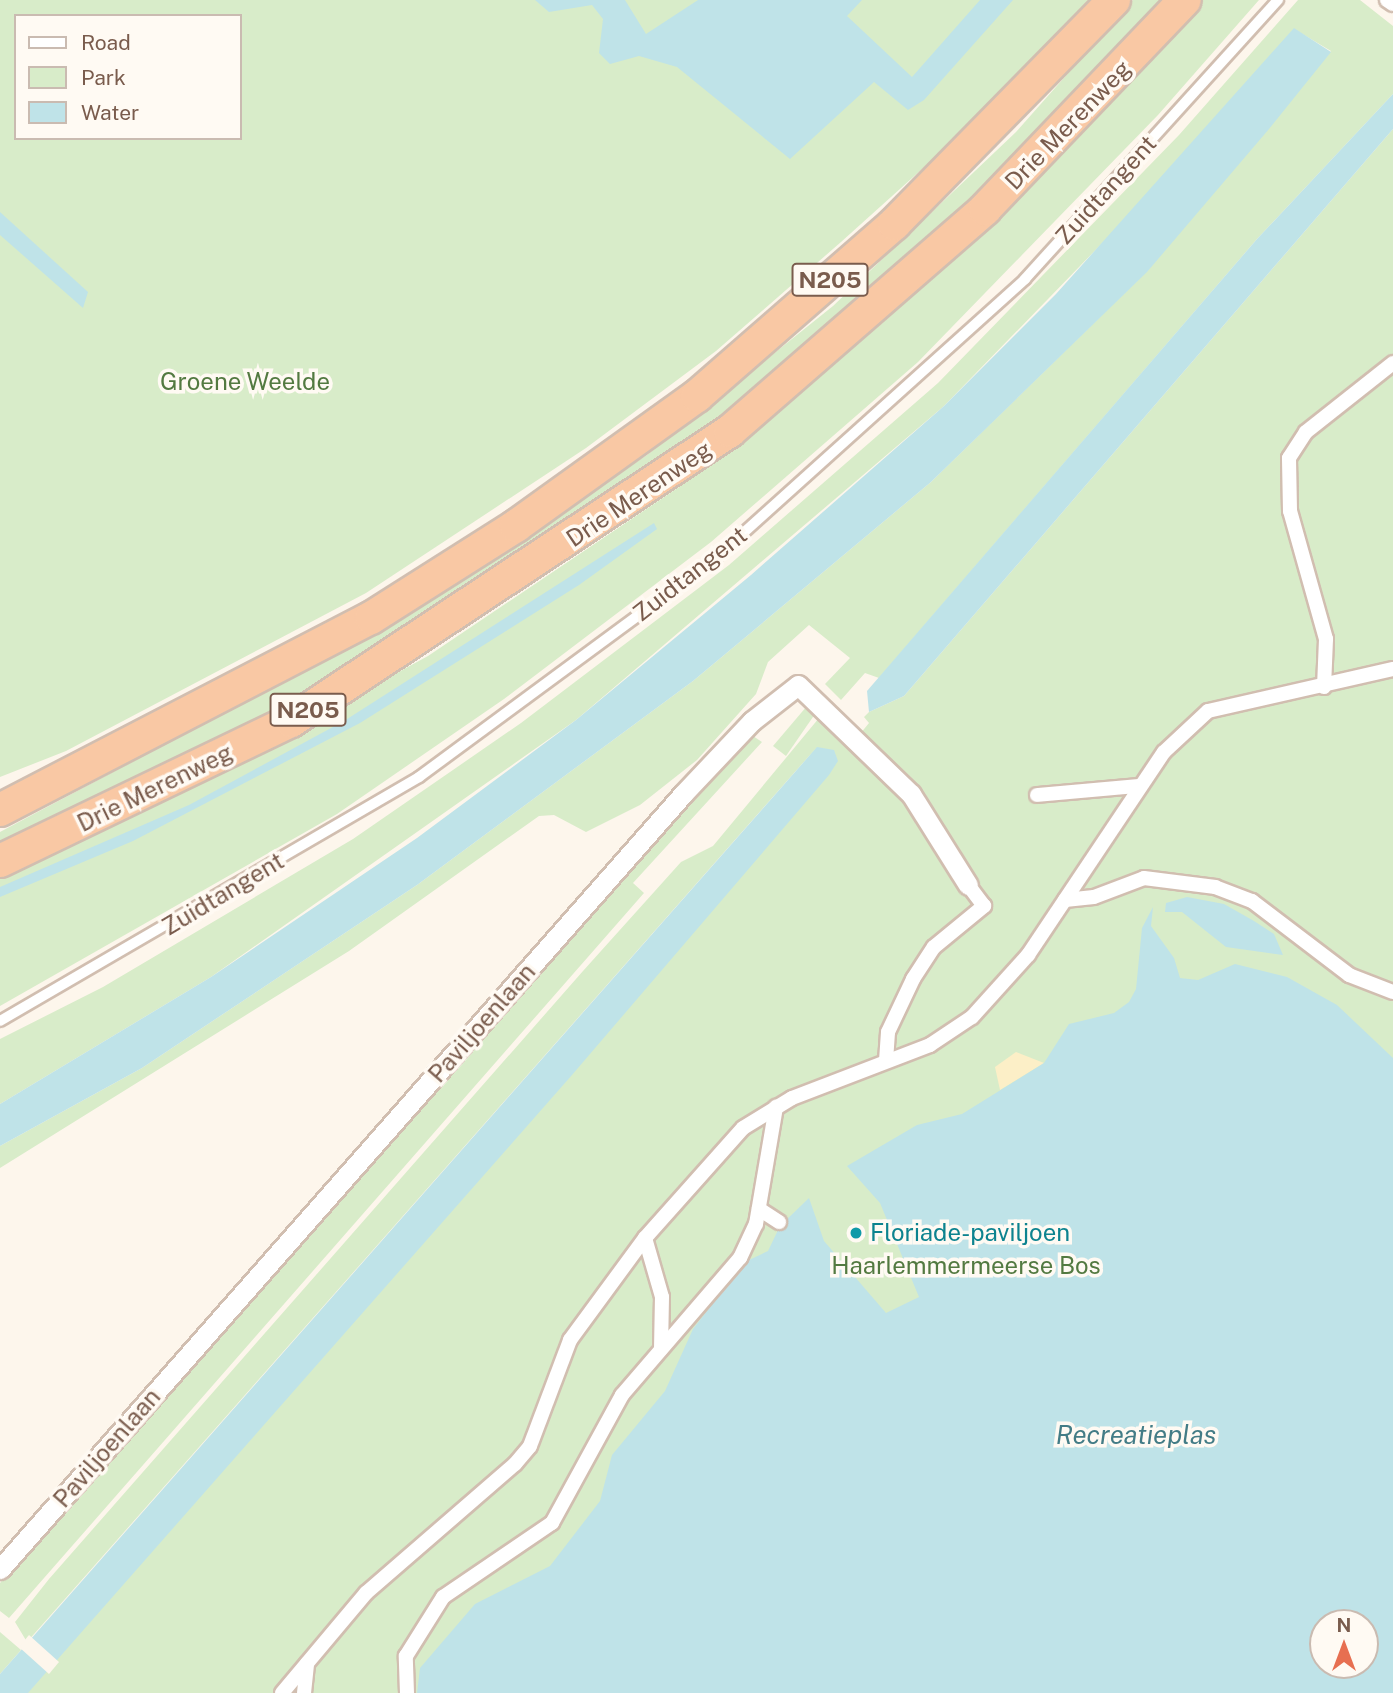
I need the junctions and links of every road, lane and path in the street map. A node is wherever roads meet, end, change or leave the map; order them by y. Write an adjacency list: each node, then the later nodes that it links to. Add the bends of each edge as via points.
1 (1114, 0): 11 (highway, Drie Merenweg / N205, via 894,224 696,396 516,526 371,618)
2 (1185, 0): 12 (highway, Drie Merenweg / N205, via 985,209 730,431 291,721)
3 (1278, 0): 16 (lane, Zuidtangent, via 1025,279 711,562 419,777)
4 (1387, 0): 5 (street)
5 (1393, 4)
6 (1393, 363): 8 (street, via 1306,432 1289,458 1290,510 1326,639)
7 (1393, 669): 8 (street)
8 (1324, 687): 9 (street, via 1271,693 1208,711 1164,752)
9 (1139, 786): 10 (street); 14 (street)
10 (1037, 795)
11 (0, 810)
12 (0, 861)
13 (968, 885): 17 (street, via 984,906 934,947 913,979 888,1032); 23 (street, Paviljoenlaan, via 911,794 798,685 683,794)
14 (1065, 900): 15 (street, via 1094,897 1144,878 1215,887 1252,901 1349,975); 17 (street, via 1017,970 972,1017 930,1045)
15 (1393, 992)
16 (0, 1021)
17 (886, 1061): 18 (street)
18 (776, 1107): 19 (street); 21 (street, via 725,1144)
19 (760, 1209): 20 (street); 22 (street, via 740,1258)
20 (779, 1222)
21 (645, 1238): 22 (street, via 662,1297); 24 (street, via 570,1340 523,1455 366,1593)
22 (661, 1349): 27 (street, via 622,1395 552,1523 511,1556 455,1585 437,1605 406,1656)
23 (0, 1569)
24 (307, 1662): 25 (street); 26 (street)
25 (282, 1693)
26 (304, 1693)
27 (407, 1693)

